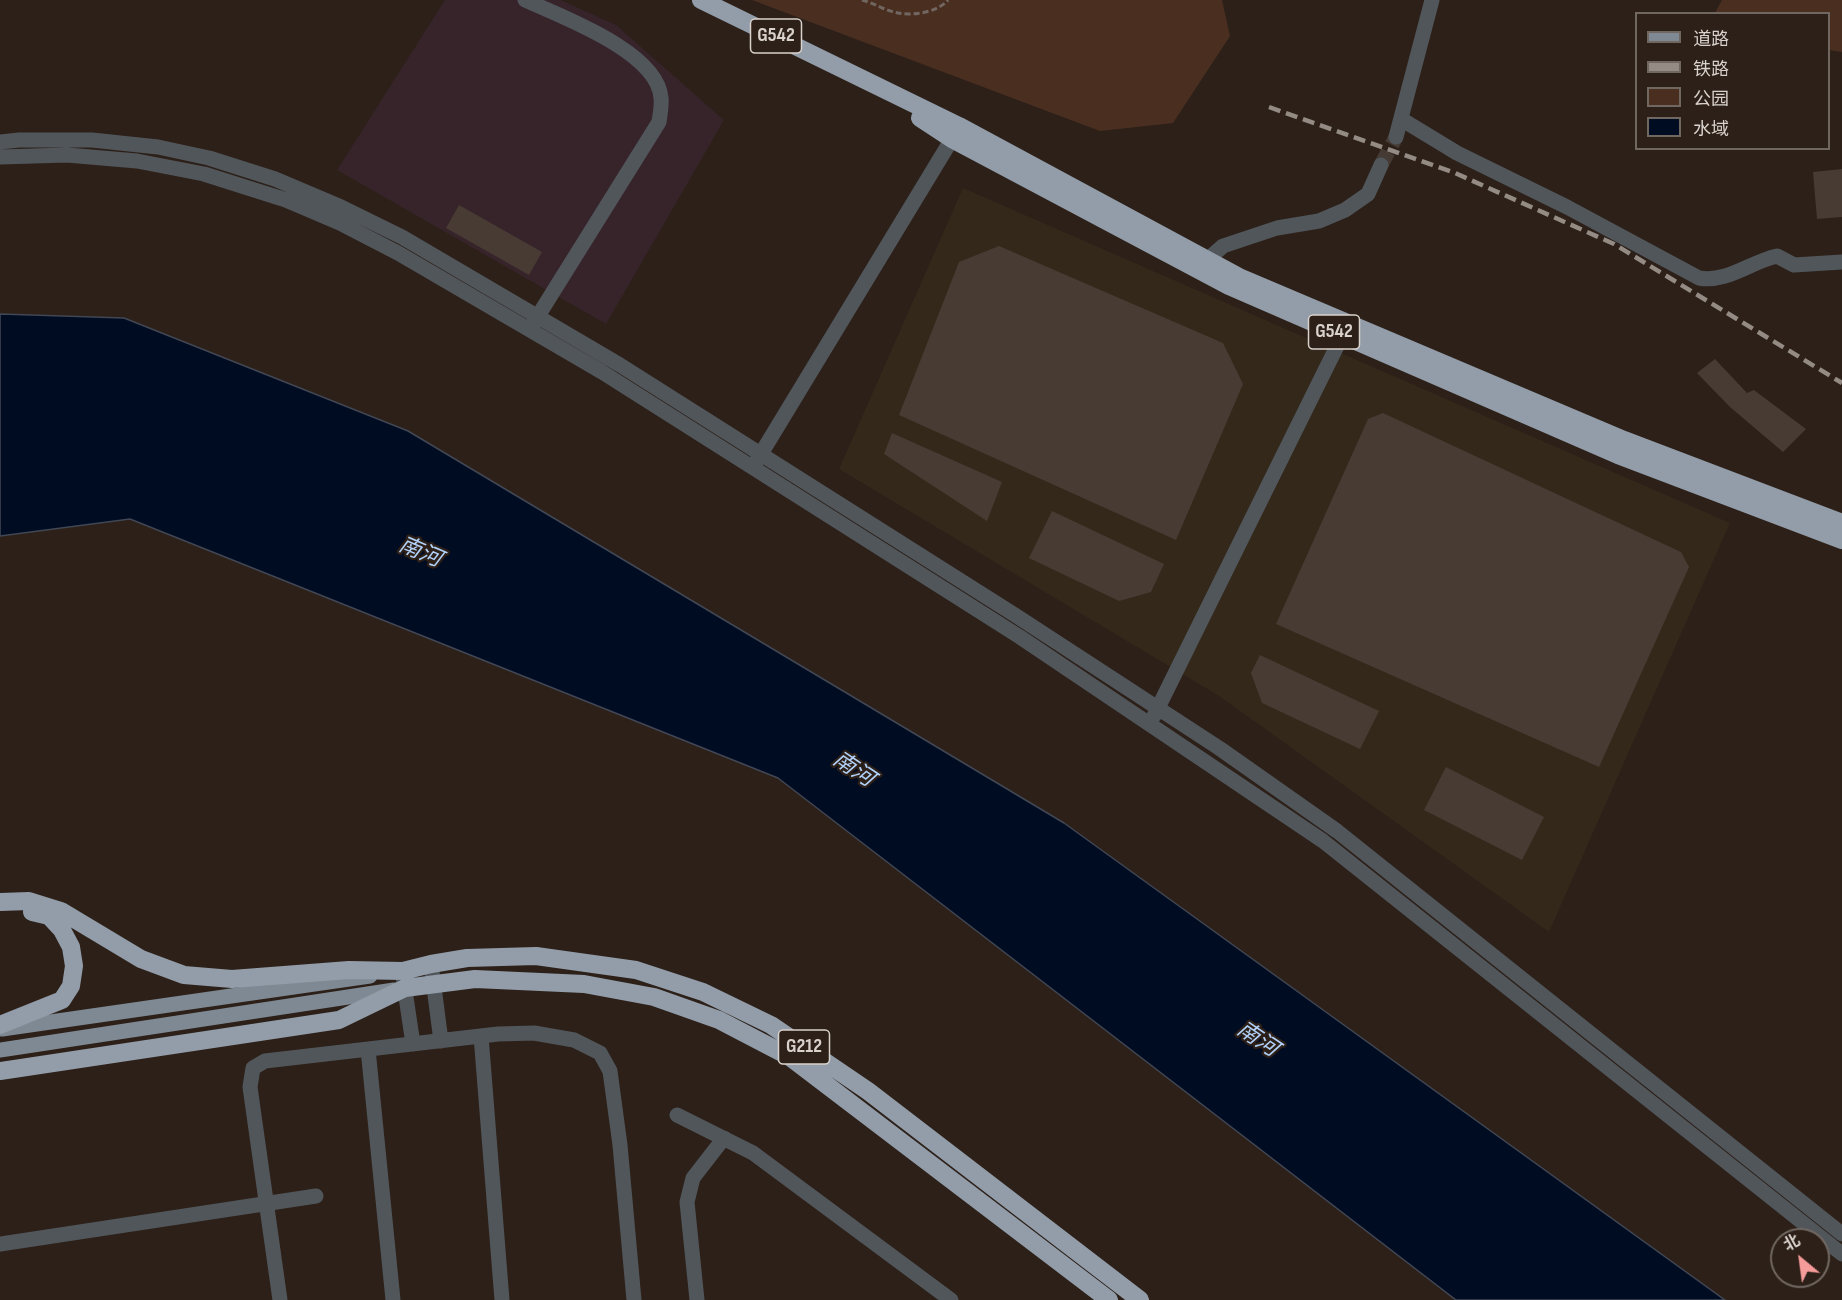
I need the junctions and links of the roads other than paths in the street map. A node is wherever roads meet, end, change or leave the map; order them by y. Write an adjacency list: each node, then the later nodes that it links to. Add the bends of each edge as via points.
1 (525, 0): 12 (street, via 616,43 650,70 661,97 659,122)
2 (701, 0): 5 (highway, G542, via 851,72)
3 (1432, 0): 4 (street)
4 (1401, 119): 6 (street); 11 (street, via 1457,153 1699,278 1712,280 1777,256 1794,265)
5 (955, 133): 10 (highway, G542); 13 (highway, G542, via 1229,286); 14 (street)
6 (1396, 136)
7 (0, 142): 12 (street, via 92,140 158,147 264,176 402,237)
8 (0, 157): 12 (street, via 67,155 137,161 204,174 286,200 340,223)
9 (1381, 165): 10 (street, via 1368,194 1345,210 1319,221 1277,228 1222,246)
10 (1207, 260): 13 (highway, G542)
11 (1842, 262)
12 (534, 323): 14 (street, via 602,372)
13 (1345, 329): 15 (highway, G542); 16 (highway, G542, via 1618,455); 17 (street)
14 (757, 461): 17 (street, via 1015,615); 18 (street)
15 (1842, 523)
16 (1842, 540)
17 (1158, 708): 18 (street); 36 (street, via 1337,831)
18 (1150, 725): 38 (street, via 1323,842)
19 (0, 902): 22 (highway, via 29,901 61,911 141,958 184,975 232,979 349,970)
20 (0, 913): 24 (highway, via 49,916 71,947 74,966 71,986 62,1000)
21 (432, 964): 22 (highway, G212); 23 (street); 46 (highway, G212, via 467,958 536,956 636,970 703,992 771,1025 868,1091)
22 (404, 980): 23 (highway, G212); 25 (main road); 28 (street); 30 (main road); 31 (highway, via 339,1020)
23 (434, 984): 27 (street); 45 (highway, G212, via 475,979 584,984 654,997 719,1020 790,1057)
24 (0, 1025)
25 (0, 1029)
26 (481, 1036): 27 (street); 41 (street); 42 (street, via 534,1033 574,1040 600,1053 610,1071)
27 (441, 1041): 28 (street)
28 (413, 1044): 29 (street)
29 (368, 1049): 35 (street, via 265,1061 253,1068 250,1087); 40 (street)
30 (0, 1050)
31 (0, 1071)
32 (676, 1115): 33 (street)
33 (724, 1138): 43 (street, via 693,1178 687,1202); 44 (street, via 753,1153)
34 (316, 1196): 35 (street)
35 (266, 1204): 37 (street); 39 (street)
36 (1842, 1234)
37 (0, 1244)
38 (1842, 1254)
39 (280, 1300)
40 (393, 1300)
41 (502, 1300)
42 (634, 1300)
43 (697, 1300)
44 (951, 1300)
45 (1109, 1300)
46 (1140, 1300)

